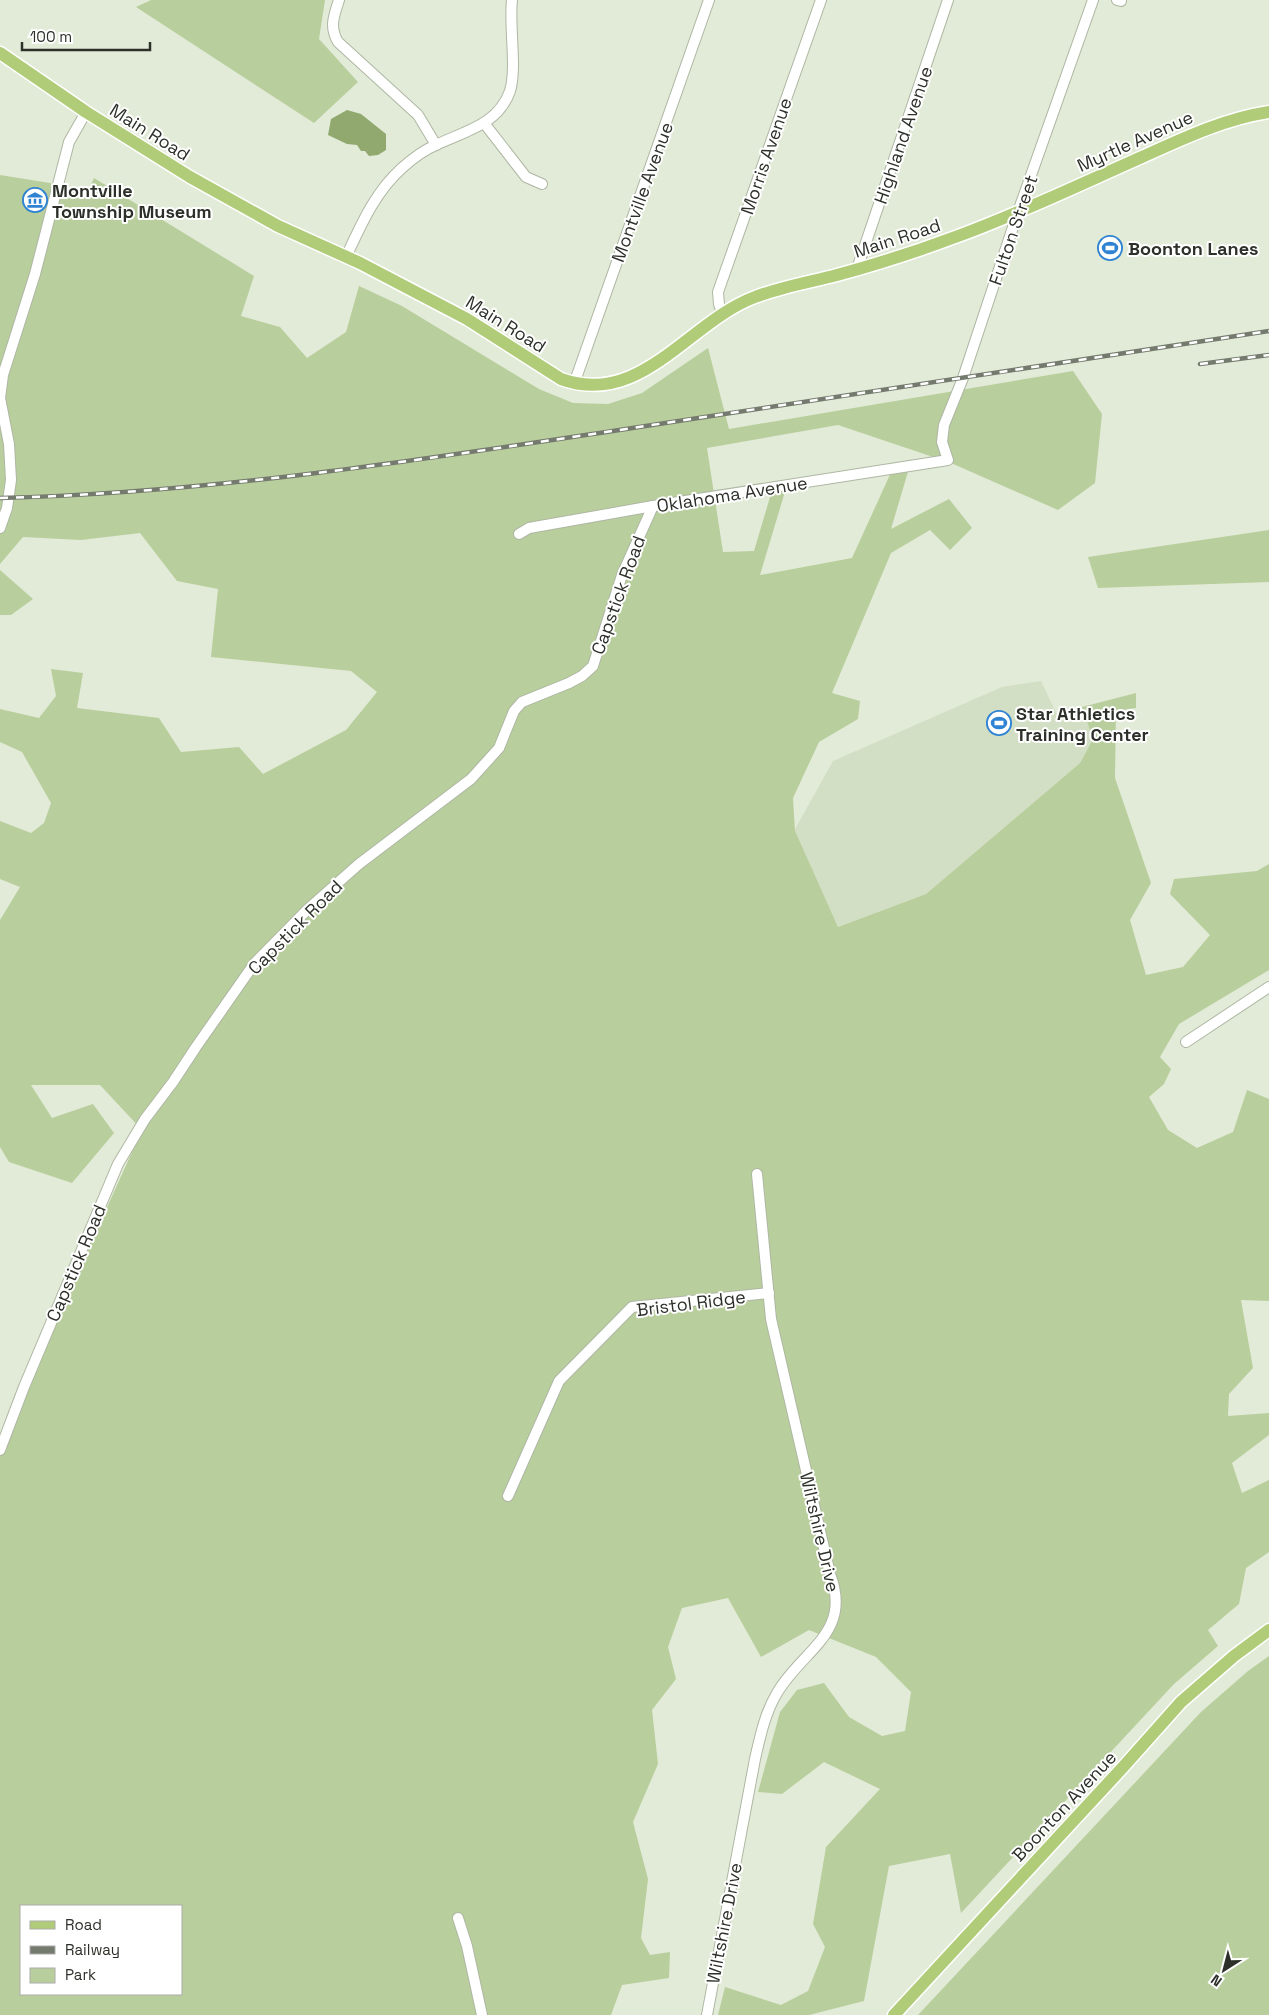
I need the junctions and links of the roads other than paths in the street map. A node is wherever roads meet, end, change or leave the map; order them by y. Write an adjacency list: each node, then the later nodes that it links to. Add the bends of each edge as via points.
1 (339, 0): 11 (street, via 332,26 338,42 418,115)
2 (512, 0): 10 (street, via 511,84 503,106)
3 (709, 0): 17 (street, Montville Avenue)
4 (821, 0): 16 (street, Morris Avenue, via 718,292)
5 (948, 0): 15 (street, Highland Avenue)
6 (1093, 0): 13 (street, Fulton Street)
7 (0, 53): 8 (main road, Main Road)
8 (86, 112): 14 (main road, Main Road, via 182,173 278,226); 18 (street, via 69,142 36,274 3,375)
9 (1269, 112): 13 (main road, Myrtle Avenue, via 1243,116 1201,130)
10 (484, 123): 11 (street); 12 (street, via 526,177)
11 (436, 145): 14 (street, via 414,158 389,181 365,216)
12 (542, 184)
13 (1018, 212): 15 (main road, Main Road, via 959,236); 19 (street, Fulton Street, via 963,378 944,425 942,442)
14 (346, 257): 17 (main road, Main Road, via 467,319 561,380)
15 (857, 269): 16 (main road, Main Road, via 756,297)
16 (722, 313): 17 (main road, Main Road, via 667,356 639,373 603,386)
17 (574, 384)
18 (0, 398): 21 (street, via 9,444 11,480)
19 (948, 460): 20 (street, Oklahoma Avenue)
20 (653, 506): 22 (street, Oklahoma Avenue, via 528,528); 27 (street, Capstick Road, via 622,575 592,666 569,683 522,702 514,711 499,748 470,779 359,864 307,910 254,964 145,1119 108,1185)
21 (0, 528)
22 (519, 534)
23 (1269, 987): 24 (street)
24 (1186, 1042)
25 (757, 1174): 26 (street, Wiltshire Drive)
26 (769, 1293): 28 (street, Bristol Ridge, via 632,1308 559,1381); 32 (street, Wiltshire Drive, via 771,1319 836,1605 828,1633 777,1693 762,1731)
27 (0, 1450)
28 (508, 1496)
29 (1269, 1630): 33 (main road, Boonton Avenue, via 1181,1702)
30 (458, 1918): 31 (street, via 470,1955)
31 (482, 2015)
32 (707, 2015)
33 (894, 2015)

